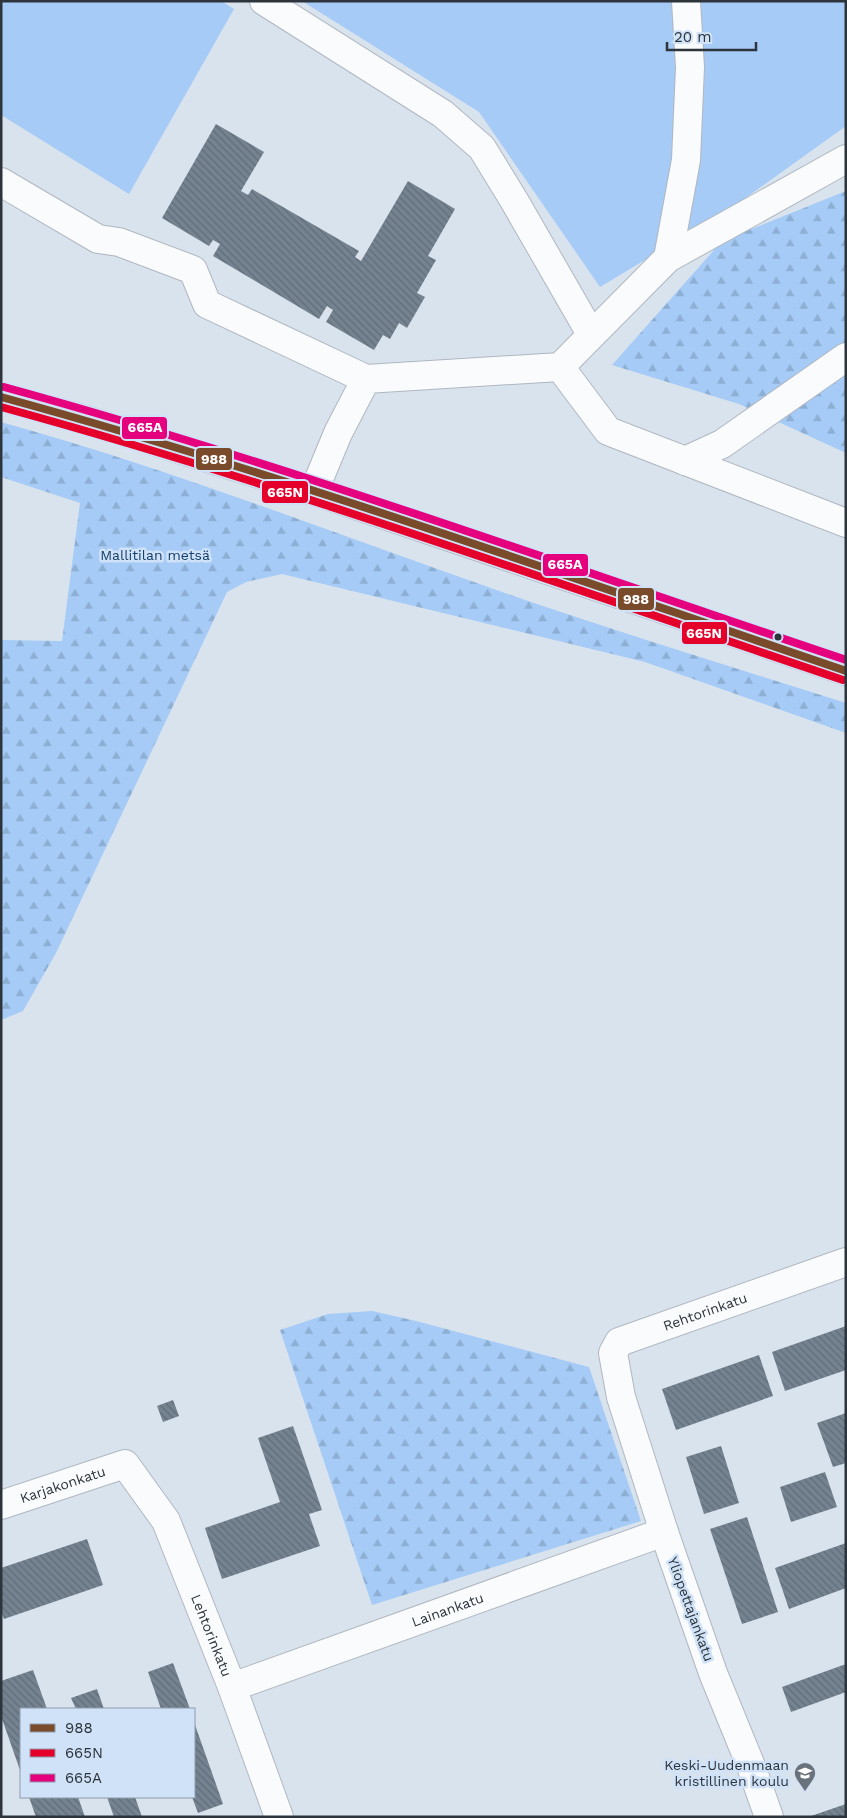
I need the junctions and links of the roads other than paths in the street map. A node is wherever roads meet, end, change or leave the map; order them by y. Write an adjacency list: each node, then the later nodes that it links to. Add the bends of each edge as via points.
1 (264, 1): 6 (street, via 443,114 482,148)
2 (686, 1): 5 (street, via 690,68 686,160)
3 (846, 159): 5 (street)
4 (1, 182): 9 (street, via 98,239 119,242 193,270 208,304)
5 (668, 258): 6 (street)
6 (591, 334): 8 (street)
7 (846, 357): 11 (street, via 722,444)
8 (560, 367): 9 (street); 11 (street, via 608,431)
9 (366, 379): 12 (street, via 338,433)
10 (1, 397): 12 (street, via 89,421)
11 (685, 460): 13 (street)
12 (314, 492): 14 (street)
13 (846, 522)
14 (846, 671)
15 (846, 1262): 16 (street, Rehtorinkatu, via 619,1342 613,1353)
16 (621, 1397): 19 (street, Yliopettajankatu)
17 (125, 1464): 18 (street, Karjakonkatu); 20 (street, Lehtorinkatu, via 166,1521)
18 (1, 1505)
19 (664, 1532): 20 (street, Lainankatu); 22 (street, Yliopettajankatu, via 713,1673)
20 (232, 1687): 21 (street, Lehtorinkatu)
21 (279, 1817)
22 (769, 1817)

